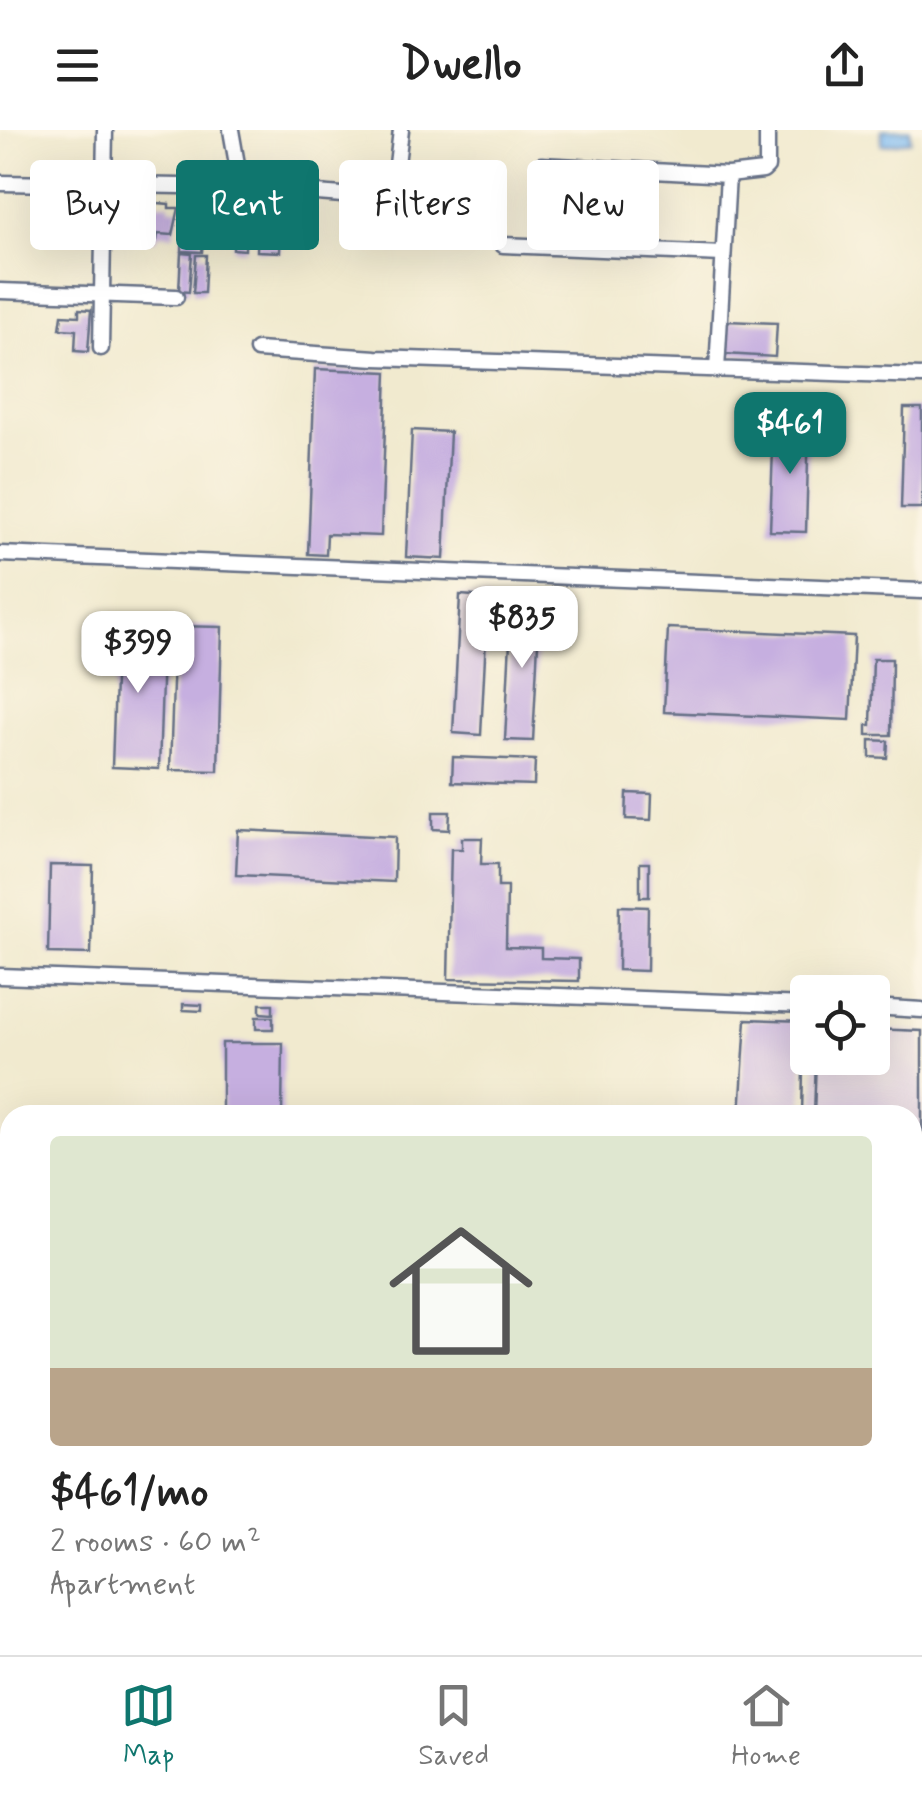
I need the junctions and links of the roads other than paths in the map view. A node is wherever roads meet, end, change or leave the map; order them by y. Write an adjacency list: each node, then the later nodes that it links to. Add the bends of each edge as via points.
1 (106, 130): 5 (street)
2 (231, 130): 6 (street)
3 (401, 130): 7 (street)
4 (767, 130): 9 (street, via 767,167)
5 (105, 160)
6 (236, 160)
7 (398, 160)
8 (659, 172): 9 (street)
9 (728, 176): 14 (street)
10 (0, 183): 11 (street)
11 (30, 183)
12 (507, 245): 14 (street)
13 (103, 250): 16 (street)
14 (723, 254): 20 (street)
15 (0, 291): 16 (street)
16 (102, 293): 17 (street); 18 (street)
17 (176, 297)
18 (100, 348)
19 (257, 350): 20 (street)
20 (717, 370): 21 (street)
21 (922, 376)
22 (0, 554): 23 (street)
23 (922, 591)
24 (0, 976): 25 (street)
25 (790, 1004)
26 (890, 1009): 27 (street)
27 (922, 1010)

